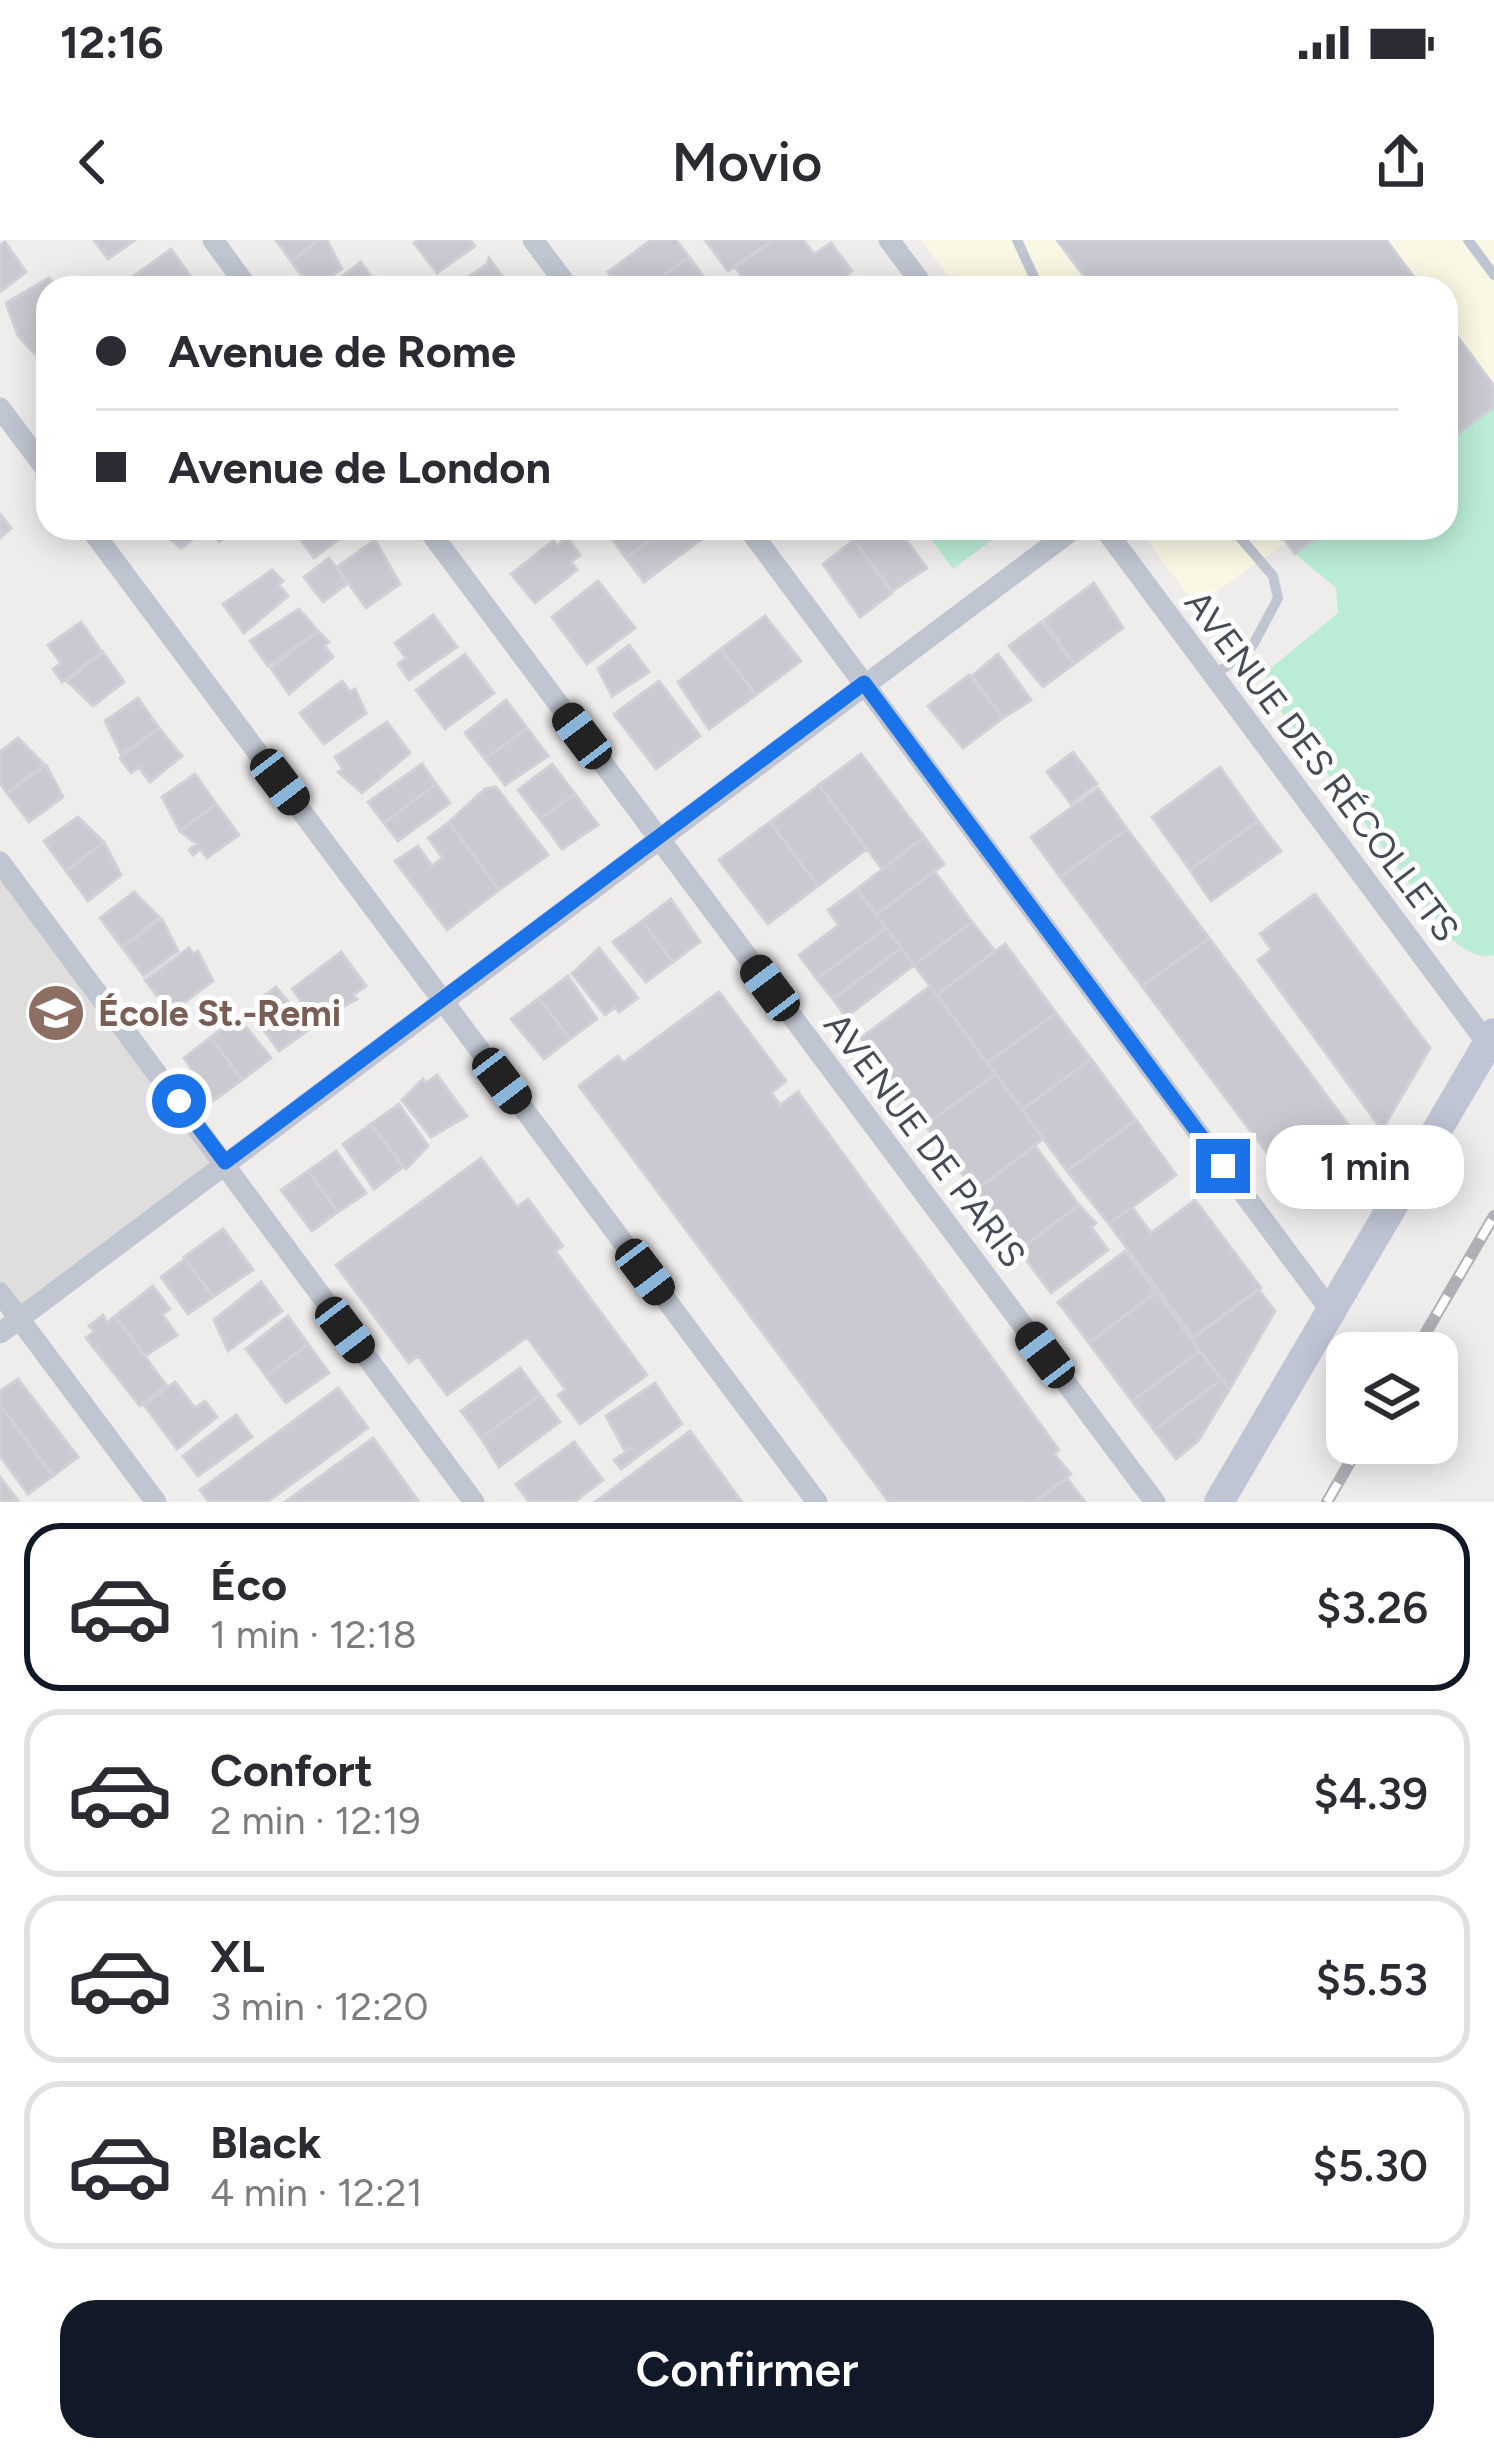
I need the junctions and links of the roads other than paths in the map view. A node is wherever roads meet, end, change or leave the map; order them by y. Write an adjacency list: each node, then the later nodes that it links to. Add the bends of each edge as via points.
1 (213, 240): 7 (street)
2 (533, 240): 8 (street)
3 (1018, 240): 10 (lane)
4 (1468, 240): 6 (lane)
5 (893, 241): 9 (street)
6 (1494, 275)
7 (239, 276)
8 (560, 276)
9 (917, 276)
10 (1034, 276)
11 (0, 408): 12 (street)
12 (36, 456)
13 (99, 540): 23 (street)
14 (436, 540): 21 (street, AVENUE DE PARIS)
15 (757, 540): 20 (street)
16 (1059, 540): 20 (street)
17 (1113, 540): 19 (street, AVENUE DES RÉCOLLETS)
18 (1242, 540): 19 (lane, via 1273,576 1277,605 1253,645)
19 (1214, 676): 24 (street, AVENUE DES RÉCOLLETS)
20 (864, 683): 21 (street); 27 (street)
21 (659, 841): 23 (street); 33 (street, AVENUE DE PARIS)
22 (0, 862): 25 (street)
23 (443, 1000): 25 (street); 32 (street)
24 (1491, 1038): 27 (street)
25 (225, 1162): 28 (street); 31 (street)
26 (0, 1293): 28 (street)
27 (1331, 1311): 34 (street)
28 (19, 1318): 29 (street); 30 (street)
29 (0, 1333)
30 (156, 1502)
31 (474, 1502)
32 (817, 1502)
33 (1155, 1502)
34 (1219, 1502)

